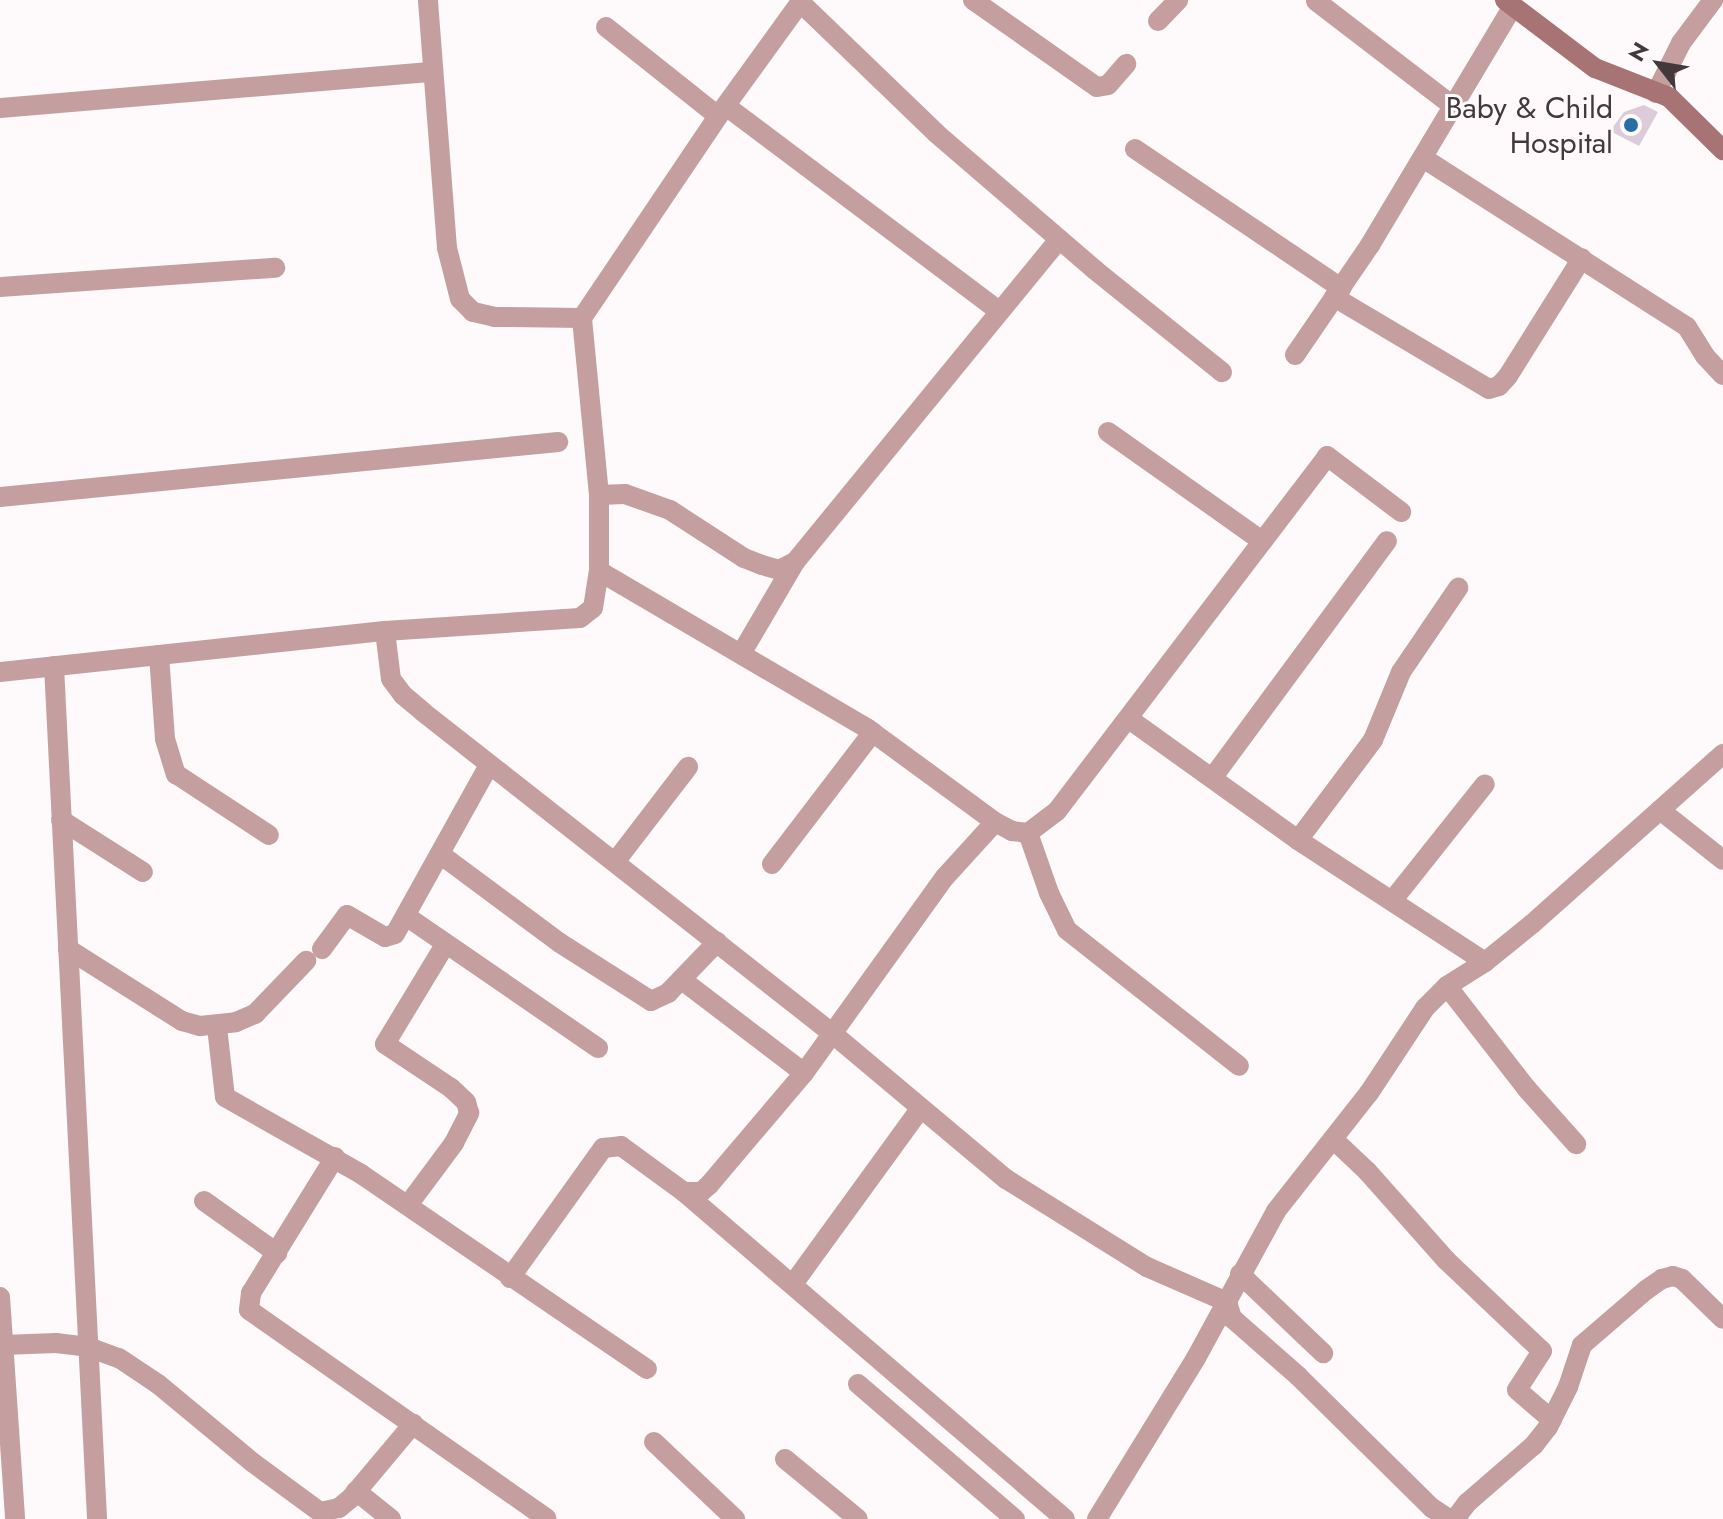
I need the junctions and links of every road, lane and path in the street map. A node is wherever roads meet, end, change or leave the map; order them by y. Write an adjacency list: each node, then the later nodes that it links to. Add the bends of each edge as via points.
1 (428, 0): 11 (street)
2 (973, 0): 10 (street, via 1097,87 1108,85)
3 (1178, 0): 8 (street)
4 (1713, 0): 12 (street, via 1695,20)
5 (801, 1): 15 (street); 19 (street, via 937,134)
6 (1316, 1): 13 (street)
7 (1509, 3): 12 (street, via 1595,68); 13 (street)
8 (1158, 21)
9 (606, 27): 15 (street)
10 (1126, 64)
11 (433, 72): 14 (street); 25 (street, via 447,248 460,299 473,312 495,317)
12 (1656, 93): 17 (street, via 1669,97)
13 (1454, 107): 18 (street)
14 (0, 108)
15 (722, 111): 24 (street); 25 (street)
16 (1135, 149): 23 (street)
17 (1723, 150)
18 (1423, 158): 20 (street); 23 (street)
19 (1059, 239): 24 (street); 27 (street)
20 (1582, 258): 23 (street, via 1508,376 1489,389); 28 (street, via 1687,327)
21 (275, 268): 22 (street)
22 (0, 287)
23 (1338, 293): 26 (street)
24 (999, 311): 36 (street)
25 (582, 318): 31 (street)
26 (1295, 355)
27 (1222, 372)
28 (1723, 375)
29 (1108, 432): 34 (street)
30 (558, 442): 32 (street)
31 (599, 495): 36 (street, via 625,494 670,510 762,565 779,570); 37 (street)
32 (0, 497)
33 (1401, 512): 34 (street, via 1327,456)
34 (1262, 541): 44 (street)
35 (1387, 541): 49 (street)
36 (795, 562): 40 (street)
37 (599, 571): 39 (street, via 596,601 580,618); 40 (street)
38 (1458, 588): 56 (street, via 1401,672 1373,740)
39 (385, 631): 41 (street); 47 (street, via 391,679 403,695)
40 (741, 654): 45 (street)
41 (159, 655): 42 (street); 55 (street, via 165,739 176,774)
42 (54, 666): 43 (street); 52 (street)
43 (0, 672)
44 (1129, 719): 49 (street); 54 (street, via 1057,811)
45 (873, 732): 53 (street); 60 (street)
46 (1723, 754): 51 (street)
47 (489, 765): 57 (street); 59 (street)
48 (688, 767): 59 (street)
49 (1213, 777): 56 (street)
50 (1485, 784): 62 (street)
51 (1660, 810): 58 (street); 67 (street)
52 (61, 820): 61 (street); 66 (street)
53 (995, 822): 54 (street); 71 (street, via 945,877)
54 (1028, 833): 73 (street, via 1067,930)
55 (269, 835)
56 (1298, 840): 62 (street)
57 (440, 854): 63 (street); 68 (street, via 560,943 651,1001 662,999)
58 (1723, 860)
59 (615, 862): 64 (street)
60 (772, 864)
61 (143, 872)
62 (1392, 901): 67 (street)
63 (406, 916): 65 (street); 70 (street, via 390,938 347,915 255,1014)
64 (717, 942): 68 (street); 71 (street)
65 (445, 945): 72 (street); 81 (street, via 385,1044 451,1088 469,1113 454,1143)
66 (68, 949): 70 (street, via 182,1021); 90 (street)
67 (1485, 962): 69 (street)
68 (682, 980): 74 (street)
69 (1447, 986): 76 (street, via 1411,1027); 77 (street)
70 (217, 1027): 78 (street, via 225,1097)
71 (833, 1034): 74 (street); 75 (street)
72 (598, 1048)
73 (1239, 1066)
74 (804, 1073): 79 (street, via 709,1185 701,1192)
75 (920, 1109): 85 (street); 87 (street, via 1037,1201 1147,1267)
76 (1333, 1139): 83 (street, via 1276,1211); 94 (street, via 1446,1260 1542,1351 1517,1390)
77 (1576, 1144)
78 (335, 1157): 81 (street); 82 (street)
79 (684, 1192): 84 (street, via 621,1146 603,1148); 85 (street)
80 (204, 1201): 82 (street)
81 (408, 1205): 84 (street)
82 (277, 1253): 95 (street, via 251,1293 249,1310)
83 (1240, 1274): 87 (street); 91 (street)
84 (510, 1278): 92 (street)
85 (793, 1284): 108 (street)
86 (0, 1297): 89 (street)
87 (1227, 1302): 109 (street); 110 (street, via 1232,1318 1432,1508)
88 (1723, 1319): 94 (street, via 1682,1279 1662,1279 1582,1345)
89 (3, 1345): 90 (street); 96 (street)
90 (88, 1347): 100 (street, via 138,1369); 103 (street)
91 (1323, 1353)
92 (647, 1369)
93 (858, 1384): 107 (street)
94 (1552, 1420): 110 (street, via 1534,1445)
95 (413, 1424): 99 (street); 101 (street)
96 (4, 1426): 102 (street)
97 (654, 1442): 105 (street)
98 (785, 1459): 106 (street)
99 (356, 1491): 100 (street); 104 (street)
100 (324, 1516)
101 (546, 1518)
102 (15, 1519)
103 (97, 1519)
104 (391, 1519)
105 (735, 1519)
106 (858, 1519)
107 (1015, 1519)
108 (1065, 1519)
109 (1097, 1519)
110 (1452, 1519)

